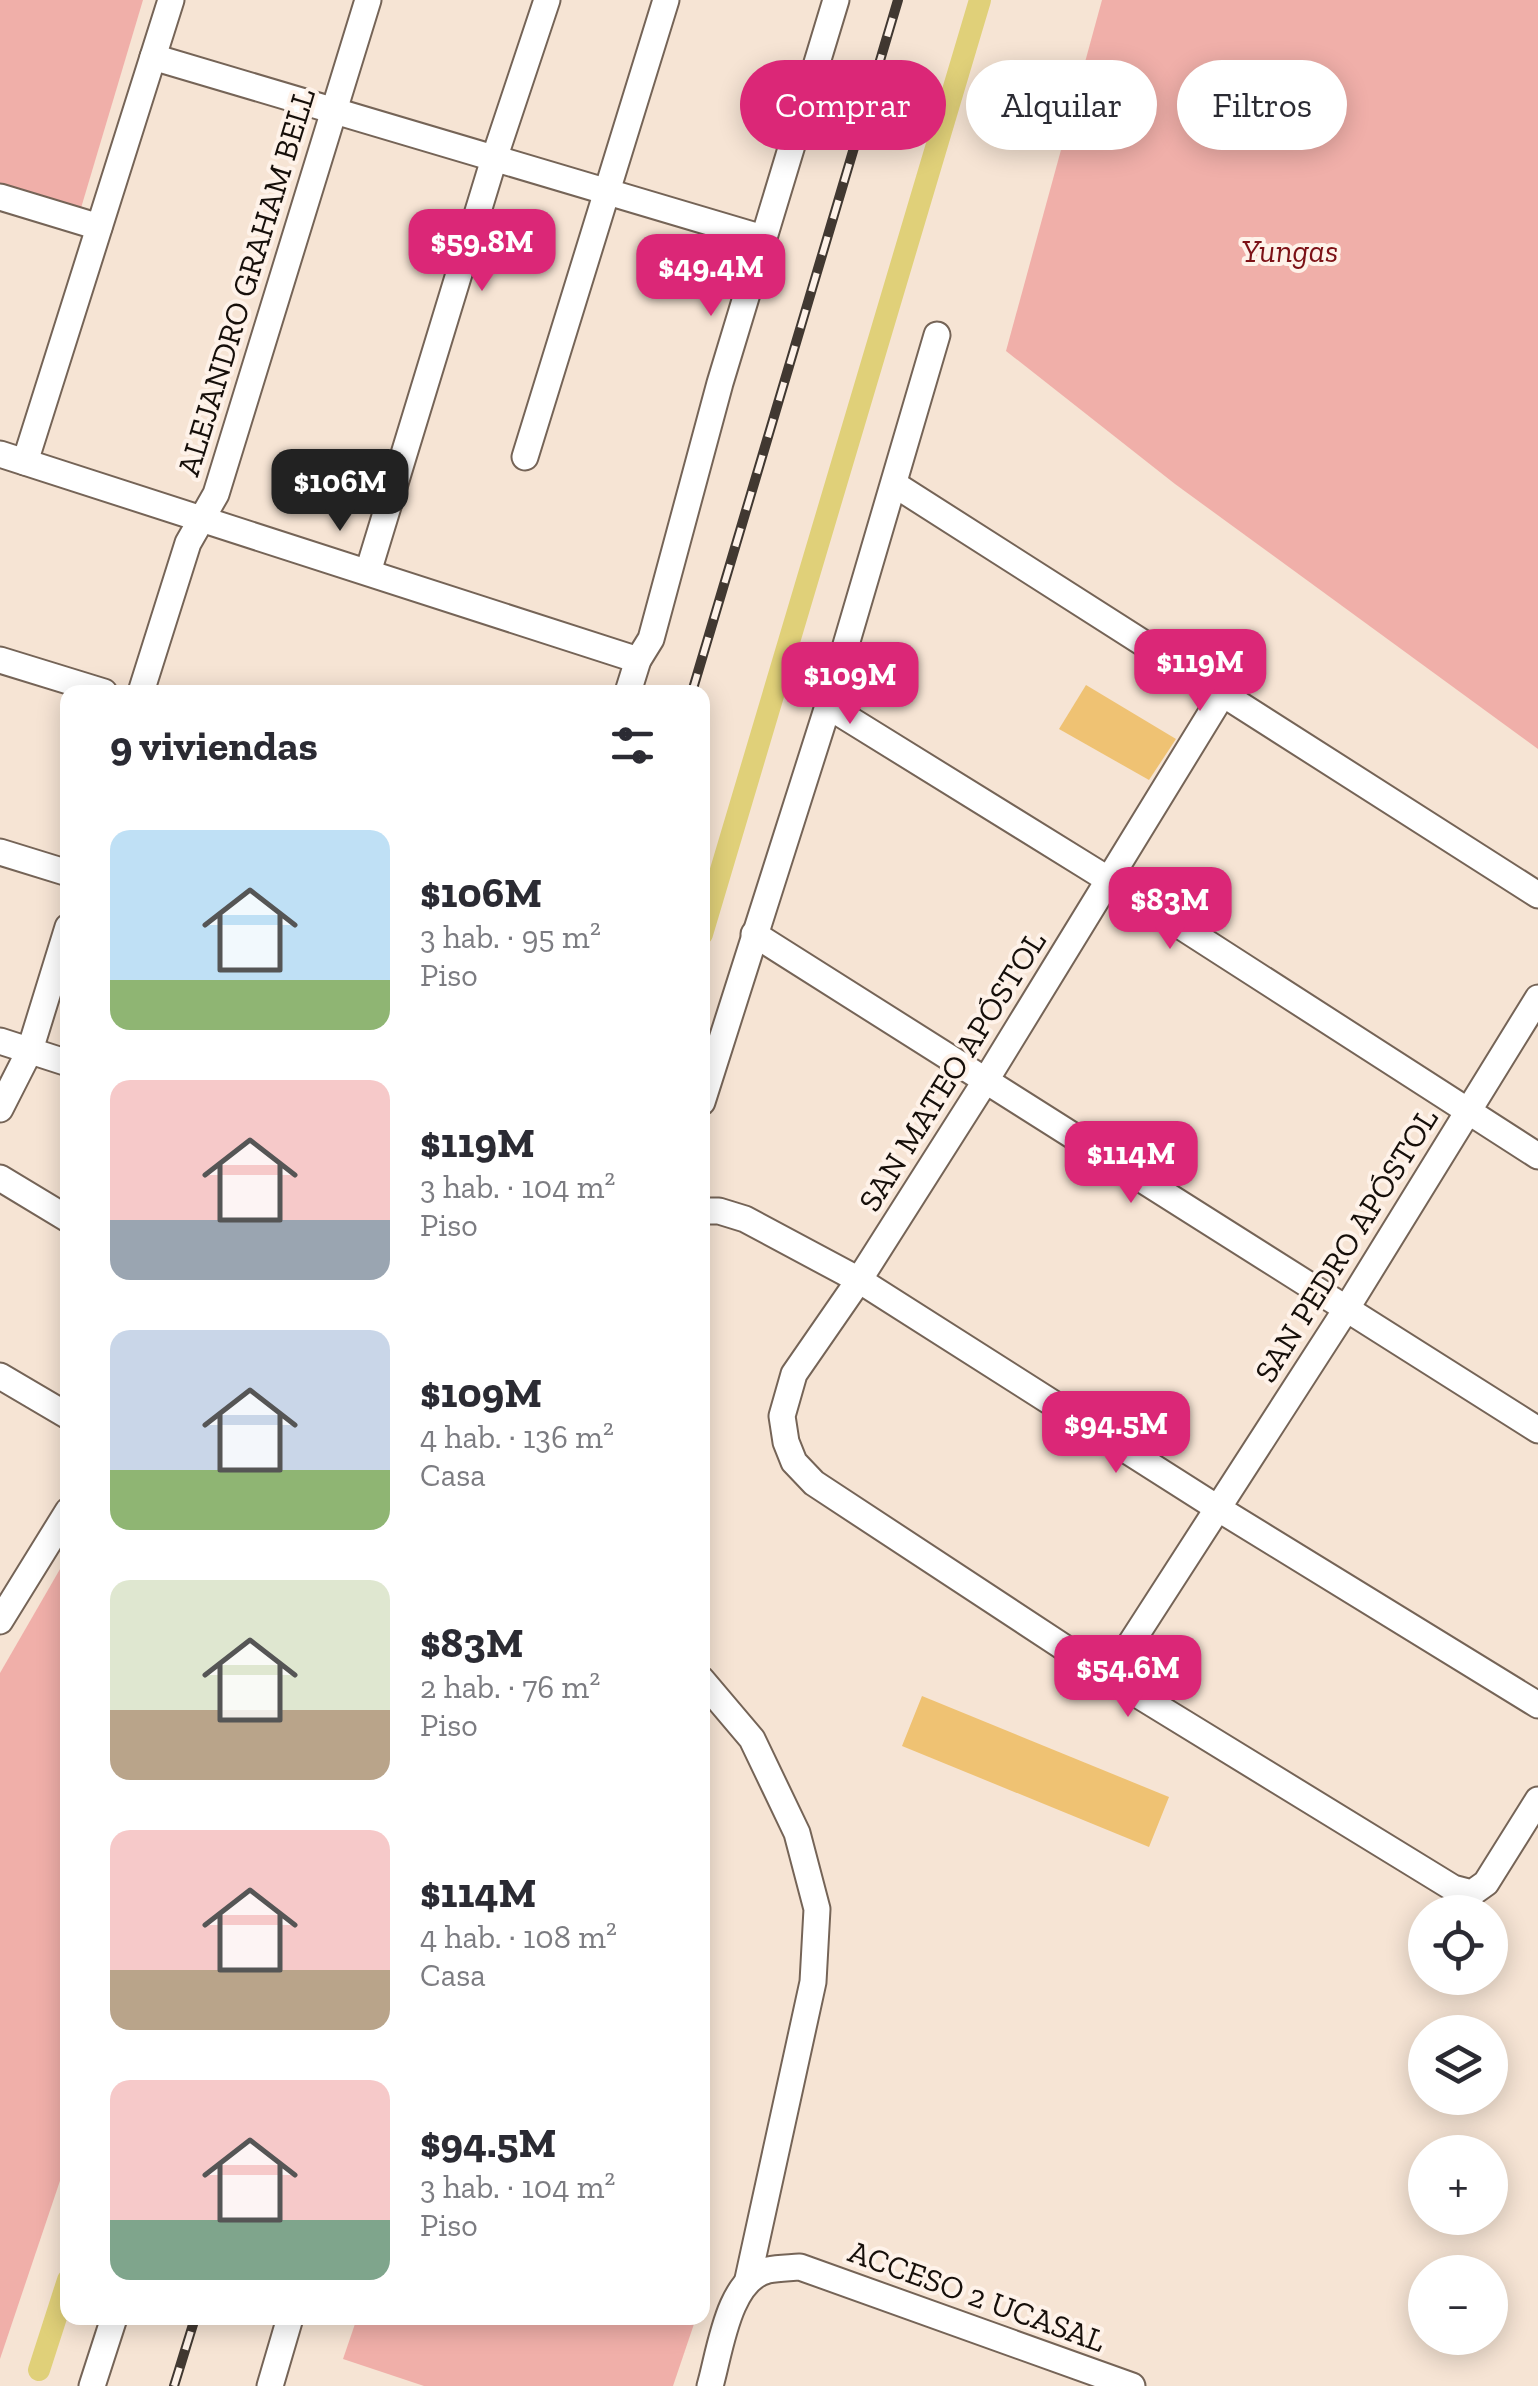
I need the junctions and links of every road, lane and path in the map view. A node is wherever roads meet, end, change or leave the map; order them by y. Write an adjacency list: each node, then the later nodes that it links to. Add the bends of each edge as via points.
1 (170, 0): 6 (street)
2 (368, 0): 7 (street, ALEJANDRO GRAHAM BELL)
3 (546, 0): 8 (street)
4 (666, 0): 9 (street)
5 (836, 0): 12 (street)
6 (152, 57): 7 (street); 11 (street)
7 (333, 109): 8 (street); 17 (street, ALEJANDRO GRAHAM BELL, via 216,494)
8 (494, 158): 9 (street); 18 (street)
9 (606, 191): 12 (street); 14 (street)
10 (0, 197): 11 (street)
11 (100, 228): 15 (street)
12 (763, 238): 20 (street, via 651,639)
13 (938, 334): 16 (street)
14 (525, 457)
15 (12, 458): 17 (street)
16 (894, 484): 24 (street); 25 (street)
17 (201, 520): 18 (street); 22 (street, ALEJANDRO GRAHAM BELL)
18 (368, 572): 20 (street)
19 (0, 660): 21 (street)
20 (638, 660): 23 (street)
21 (81, 685)
22 (143, 685)
23 (630, 685)
24 (1222, 696): 28 (street, SAN MATEO APÓSTOL); 29 (street)
25 (828, 706): 28 (street); 30 (street)
26 (0, 852): 27 (street)
27 (60, 871)
28 (1109, 880): 37 (street, SAN MATEO APÓSTOL); 39 (street)
29 (1538, 896)
30 (754, 934): 36 (street); 37 (street)
31 (60, 954): 34 (street)
32 (1538, 998): 39 (street, SAN PEDRO APÓSTOL)
33 (0, 1041): 34 (street)
34 (30, 1050): 35 (street); 38 (street)
35 (60, 1060)
36 (710, 1076)
37 (986, 1080): 44 (street, SAN MATEO APÓSTOL); 45 (street)
38 (0, 1110)
39 (1468, 1112): 40 (street); 45 (street, SAN PEDRO APÓSTOL)
40 (1538, 1156)
41 (0, 1178): 43 (street)
42 (710, 1211): 44 (street, via 745,1218)
43 (60, 1214)
44 (859, 1280): 49 (street); 52 (street, SAN MATEO APÓSTOL, via 785,1396 782,1416 794,1462 814,1483)
45 (1345, 1310): 48 (street); 49 (street, SAN PEDRO APÓSTOL)
46 (0, 1376): 47 (street)
47 (60, 1411)
48 (1538, 1430)
49 (1219, 1509): 52 (street, SAN PEDRO APÓSTOL); 54 (street)
50 (60, 1524): 51 (street)
51 (0, 1621)
52 (1109, 1676): 55 (street, via 1453,1888 1472,1892 1486,1883)
53 (710, 1689): 56 (street, via 752,1739 796,1833 818,1909 813,1982)
54 (1538, 1706)
55 (1538, 1800)
56 (748, 2279): 61 (street, via 736,2294); 62 (street, ACCESO 2 UCASAL, via 765,2270 800,2268)
57 (112, 2325): 59 (street)
58 (288, 2325): 60 (street)
59 (92, 2386)
60 (270, 2386)
61 (710, 2386)
62 (1132, 2386)

